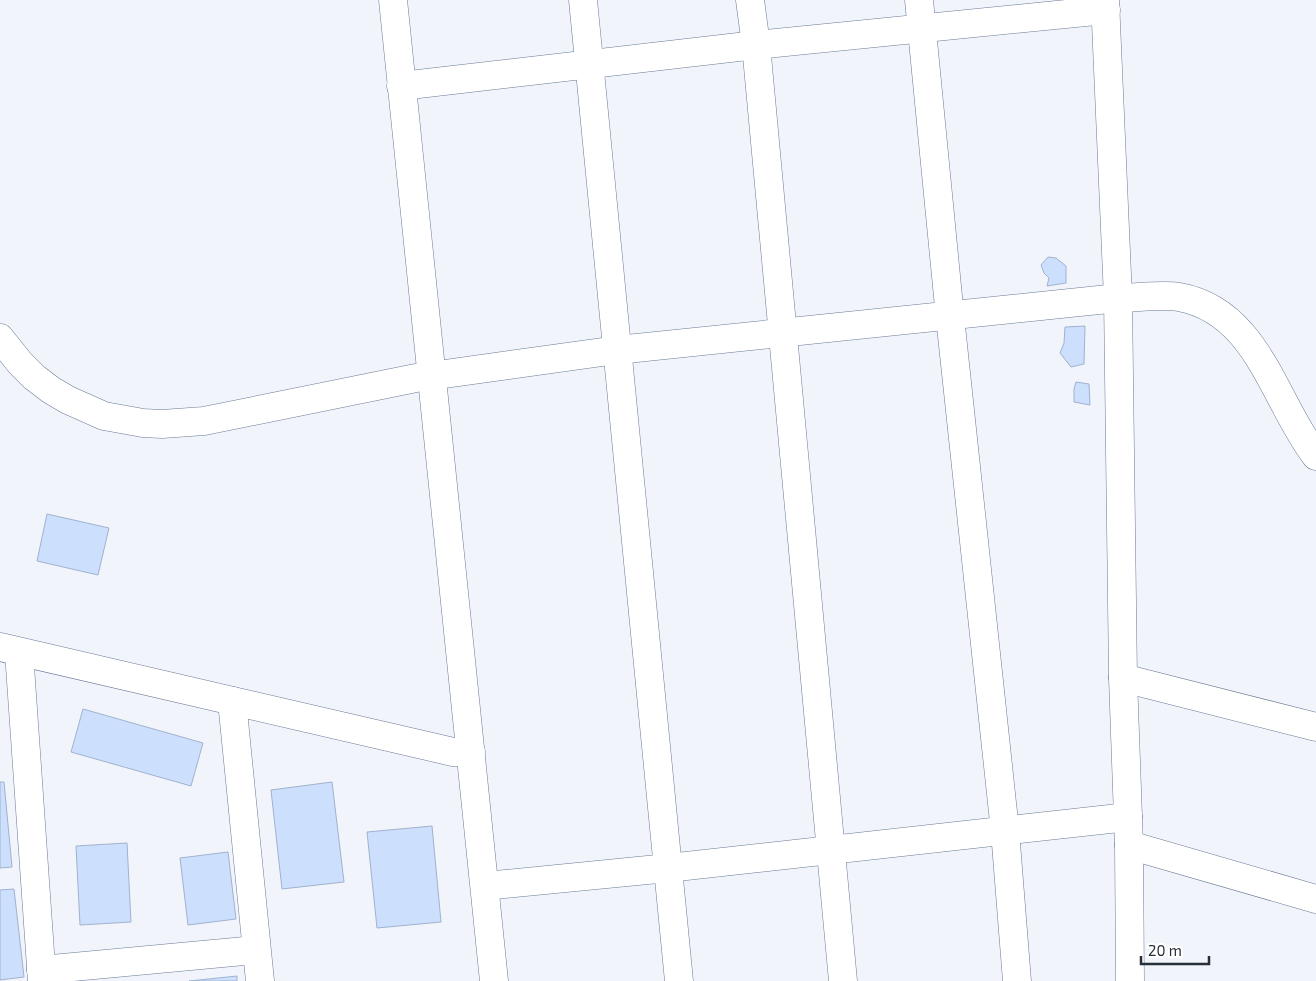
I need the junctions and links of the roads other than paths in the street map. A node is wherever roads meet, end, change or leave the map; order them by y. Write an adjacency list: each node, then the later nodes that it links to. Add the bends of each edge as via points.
1 (379, 0): 16 (street)
2 (393, 0): 10 (street)
3 (583, 0): 9 (street)
4 (750, 0): 8 (street)
5 (919, 0): 7 (street)
6 (1105, 5): 7 (street); 11 (street)
7 (922, 27): 8 (street); 12 (street)
8 (756, 45): 9 (street); 13 (street)
9 (590, 65): 10 (street); 15 (street)
10 (402, 86): 16 (street)
11 (1118, 298): 12 (street); 17 (street, via 1178,297 1206,307 1232,324 1253,348); 19 (street)
12 (950, 317): 13 (street); 24 (street)
13 (783, 334): 15 (street); 26 (street)
14 (0, 338): 16 (street, via 34,377 62,397 104,416 143,423 204,421)
15 (617, 350): 16 (street); 27 (street)
16 (424, 377): 22 (street)
17 (1316, 456)
18 (9, 649): 20 (street); 31 (street)
19 (1123, 678): 21 (street); 23 (street)
20 (232, 701): 22 (street); 30 (street)
21 (1316, 727)
22 (462, 752): 28 (street); 33 (street)
23 (1128, 817): 24 (street); 25 (street)
24 (1005, 831): 26 (street); 37 (street)
25 (1129, 845): 29 (street); 38 (street)
26 (831, 850): 27 (street); 36 (street)
27 (668, 868): 28 (street); 35 (street)
28 (485, 886): 34 (street)
29 (1316, 899)
30 (256, 950): 31 (street); 32 (street)
31 (42, 975)
32 (260, 981)
33 (477, 981)
34 (494, 981)
35 (679, 981)
36 (843, 981)
37 (1017, 981)
38 (1130, 981)

